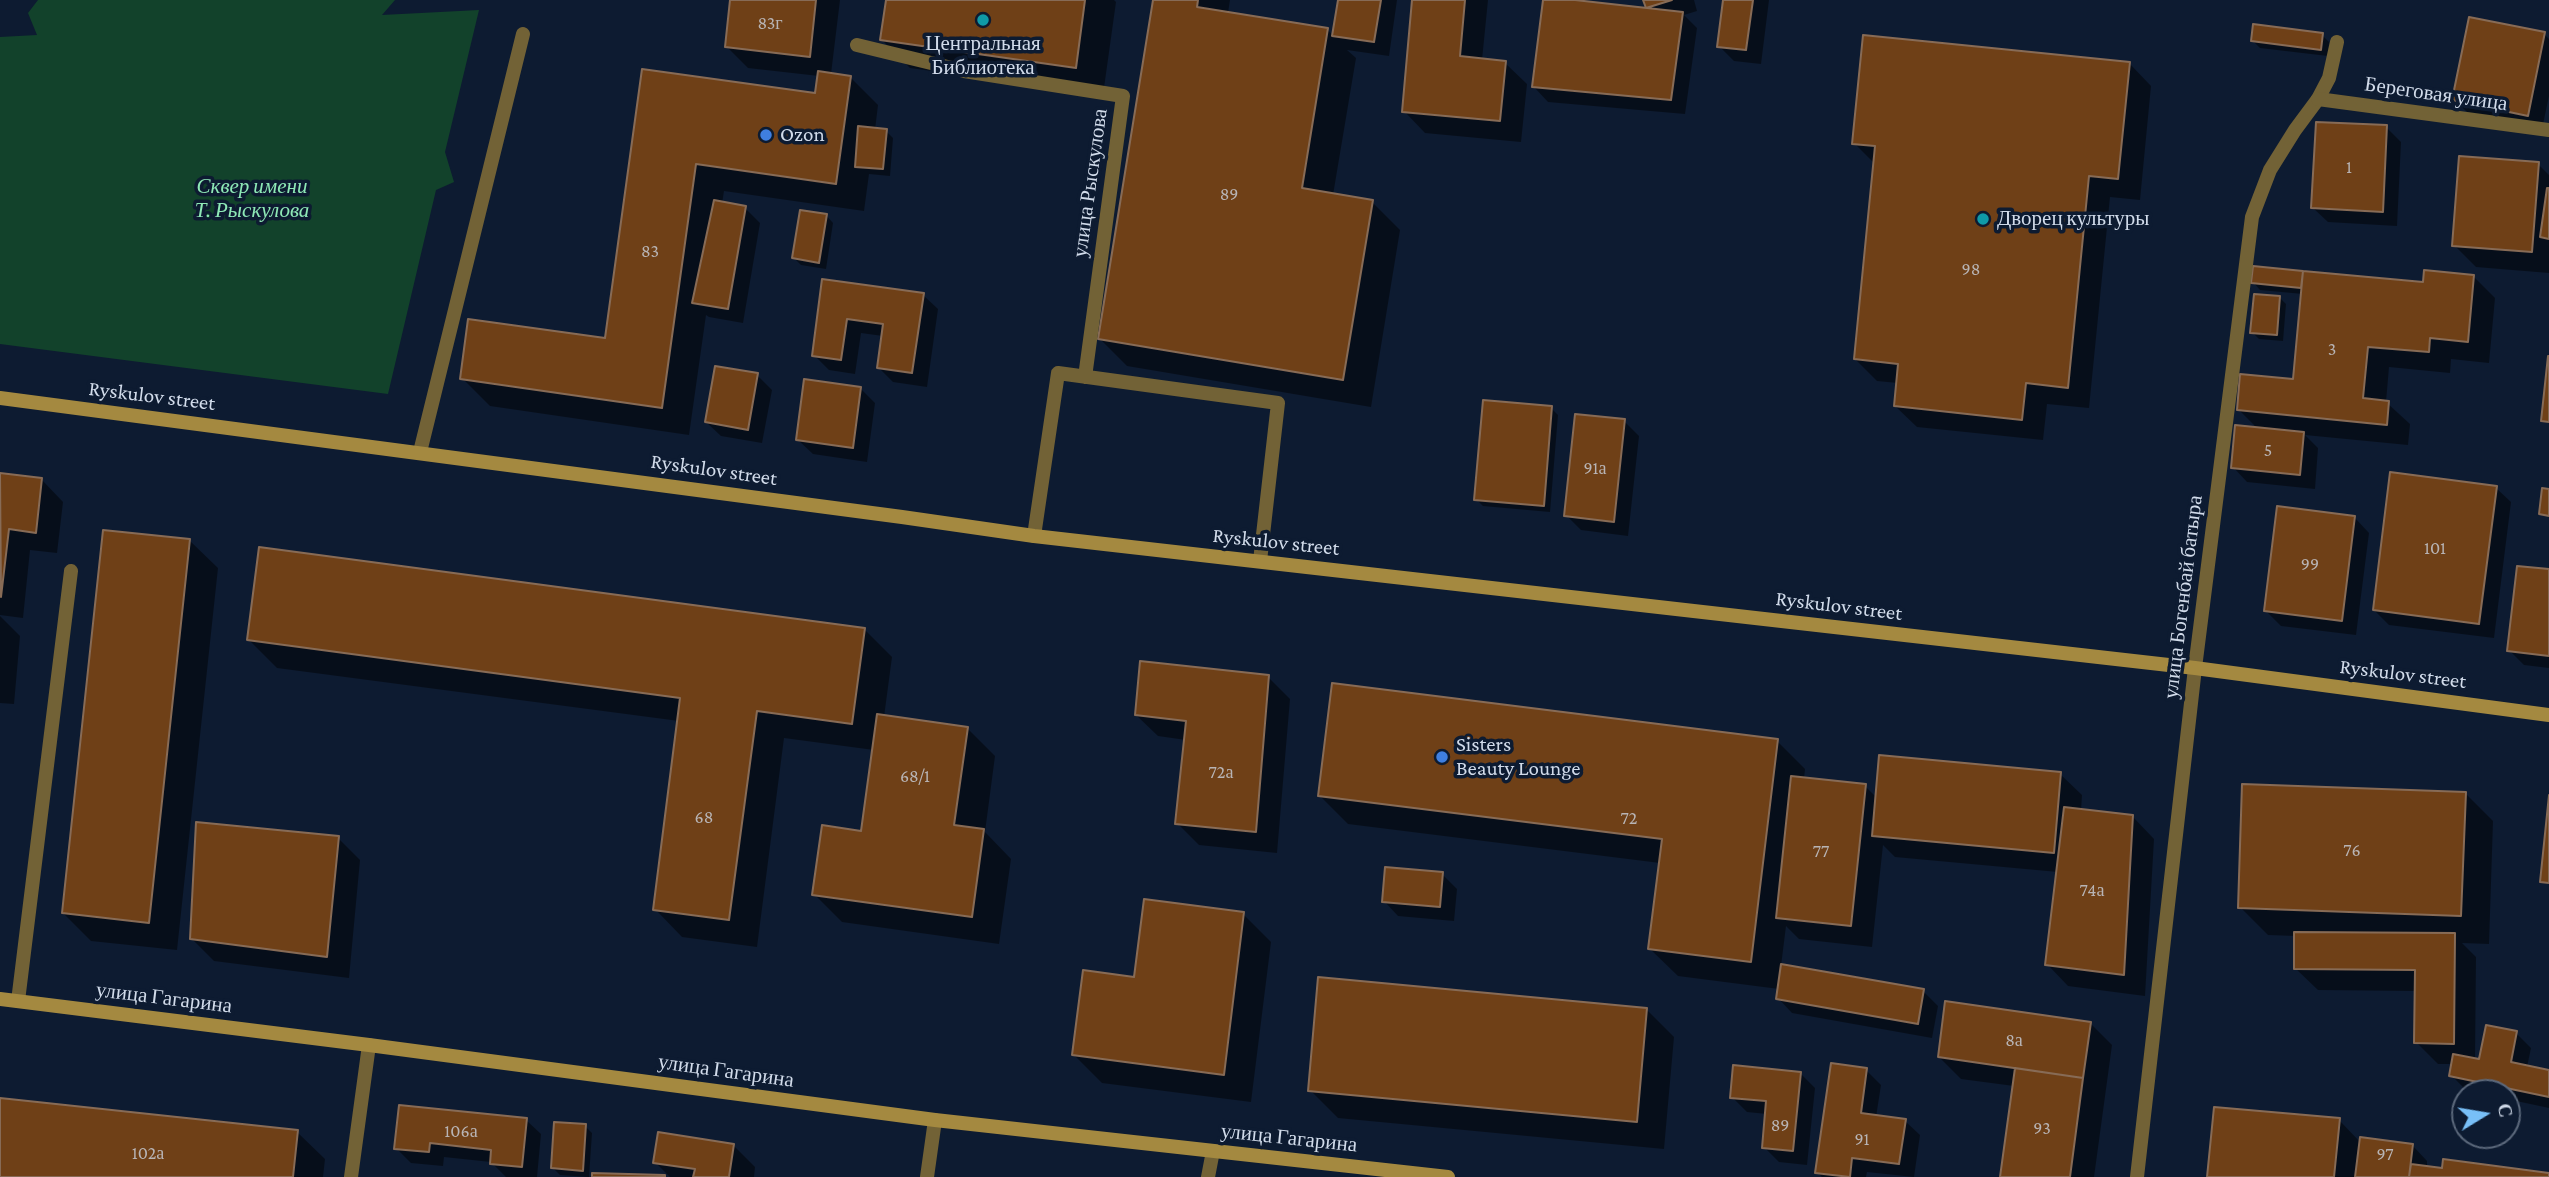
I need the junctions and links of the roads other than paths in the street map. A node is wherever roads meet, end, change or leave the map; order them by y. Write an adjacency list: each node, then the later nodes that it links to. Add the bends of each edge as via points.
1 (523, 34): 8 (street)
2 (2337, 42): 4 (street, улица Богенбай батыра, via 2329,78)
3 (857, 46): 6 (street, улица Рыскулова, via 964,71 1123,96)
4 (2318, 99): 5 (street, Береговая улица); 12 (street, улица Богенбай батыра, via 2270,170 2253,210)
5 (2549, 130)
6 (1085, 377): 9 (street, via 1058,373); 10 (street, via 1278,403)
7 (0, 398): 8 (main road, Ryskulov street)
8 (420, 452): 9 (main road, Ryskulov street)
9 (1034, 536): 10 (main road, Ryskulov street)
10 (1260, 561): 12 (main road, Ryskulov street)
11 (71, 571): 15 (street)
12 (2195, 668): 13 (main road, Ryskulov street); 23 (street, улица Богенбай батыра)
13 (2549, 715)
14 (0, 999): 15 (main road, улица Гагарина)
15 (18, 1001): 16 (main road, улица Гагарина)
16 (369, 1045): 17 (main road, улица Гагарина); 19 (street)
17 (934, 1120): 18 (main road, улица Гагарина); 20 (street)
18 (1213, 1151): 21 (street); 22 (main road, улица Гагарина)
19 (351, 1177)
20 (927, 1177)
21 (1208, 1177)
22 (1448, 1177)
23 (2137, 1177)

